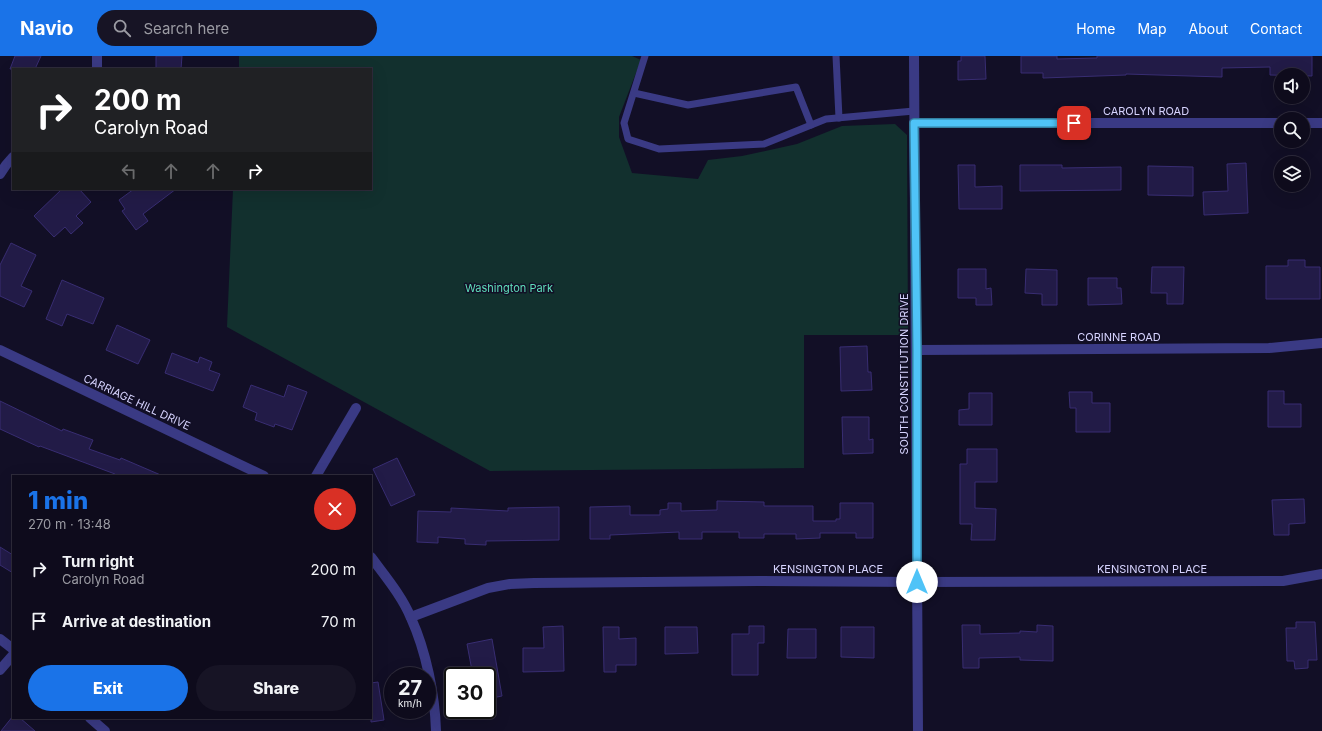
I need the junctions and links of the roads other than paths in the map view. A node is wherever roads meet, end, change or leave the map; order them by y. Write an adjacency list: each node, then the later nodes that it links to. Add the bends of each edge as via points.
1 (97, 56): 5 (street)
2 (645, 56): 6 (lane)
3 (836, 56): 8 (lane)
4 (914, 56): 7 (street, SOUTH CONSTITUTION DRIVE)
5 (97, 68)
6 (634, 93): 13 (lane, via 688,105 796,86); 13 (lane, via 624,123 628,139 658,149 764,144)
7 (914, 112): 8 (lane); 9 (street, SOUTH CONSTITUTION DRIVE)
8 (839, 118): 13 (lane, via 826,119)
9 (914, 123): 10 (street, CAROLYN ROAD); 18 (street, SOUTH CONSTITUTION DRIVE)
10 (1274, 123)
11 (1310, 123): 12 (street)
12 (1322, 123)
13 (811, 125)
14 (12, 158): 15 (street)
15 (0, 174)
16 (1322, 343): 18 (street, CORINNE ROAD, via 1269,348)
17 (0, 350): 20 (street, CARRIAGE HILL DRIVE)
18 (917, 350): 24 (street, SOUTH CONSTITUTION DRIVE)
19 (356, 408): 21 (street)
20 (262, 475)
21 (317, 475)
22 (372, 558): 25 (street)
23 (1322, 574): 24 (street, KENSINGTON PLACE, via 1283,581)
24 (917, 582): 25 (street, KENSINGTON PLACE, via 510,584 488,588); 33 (street, SOUTH CONSTITUTION DRIVE)
25 (411, 617): 32 (street, via 429,676)
26 (0, 639): 27 (street)
27 (12, 649)
28 (12, 656): 29 (street)
29 (0, 670)
30 (91, 719): 31 (street)
31 (105, 731)
32 (436, 731)
33 (918, 731)

